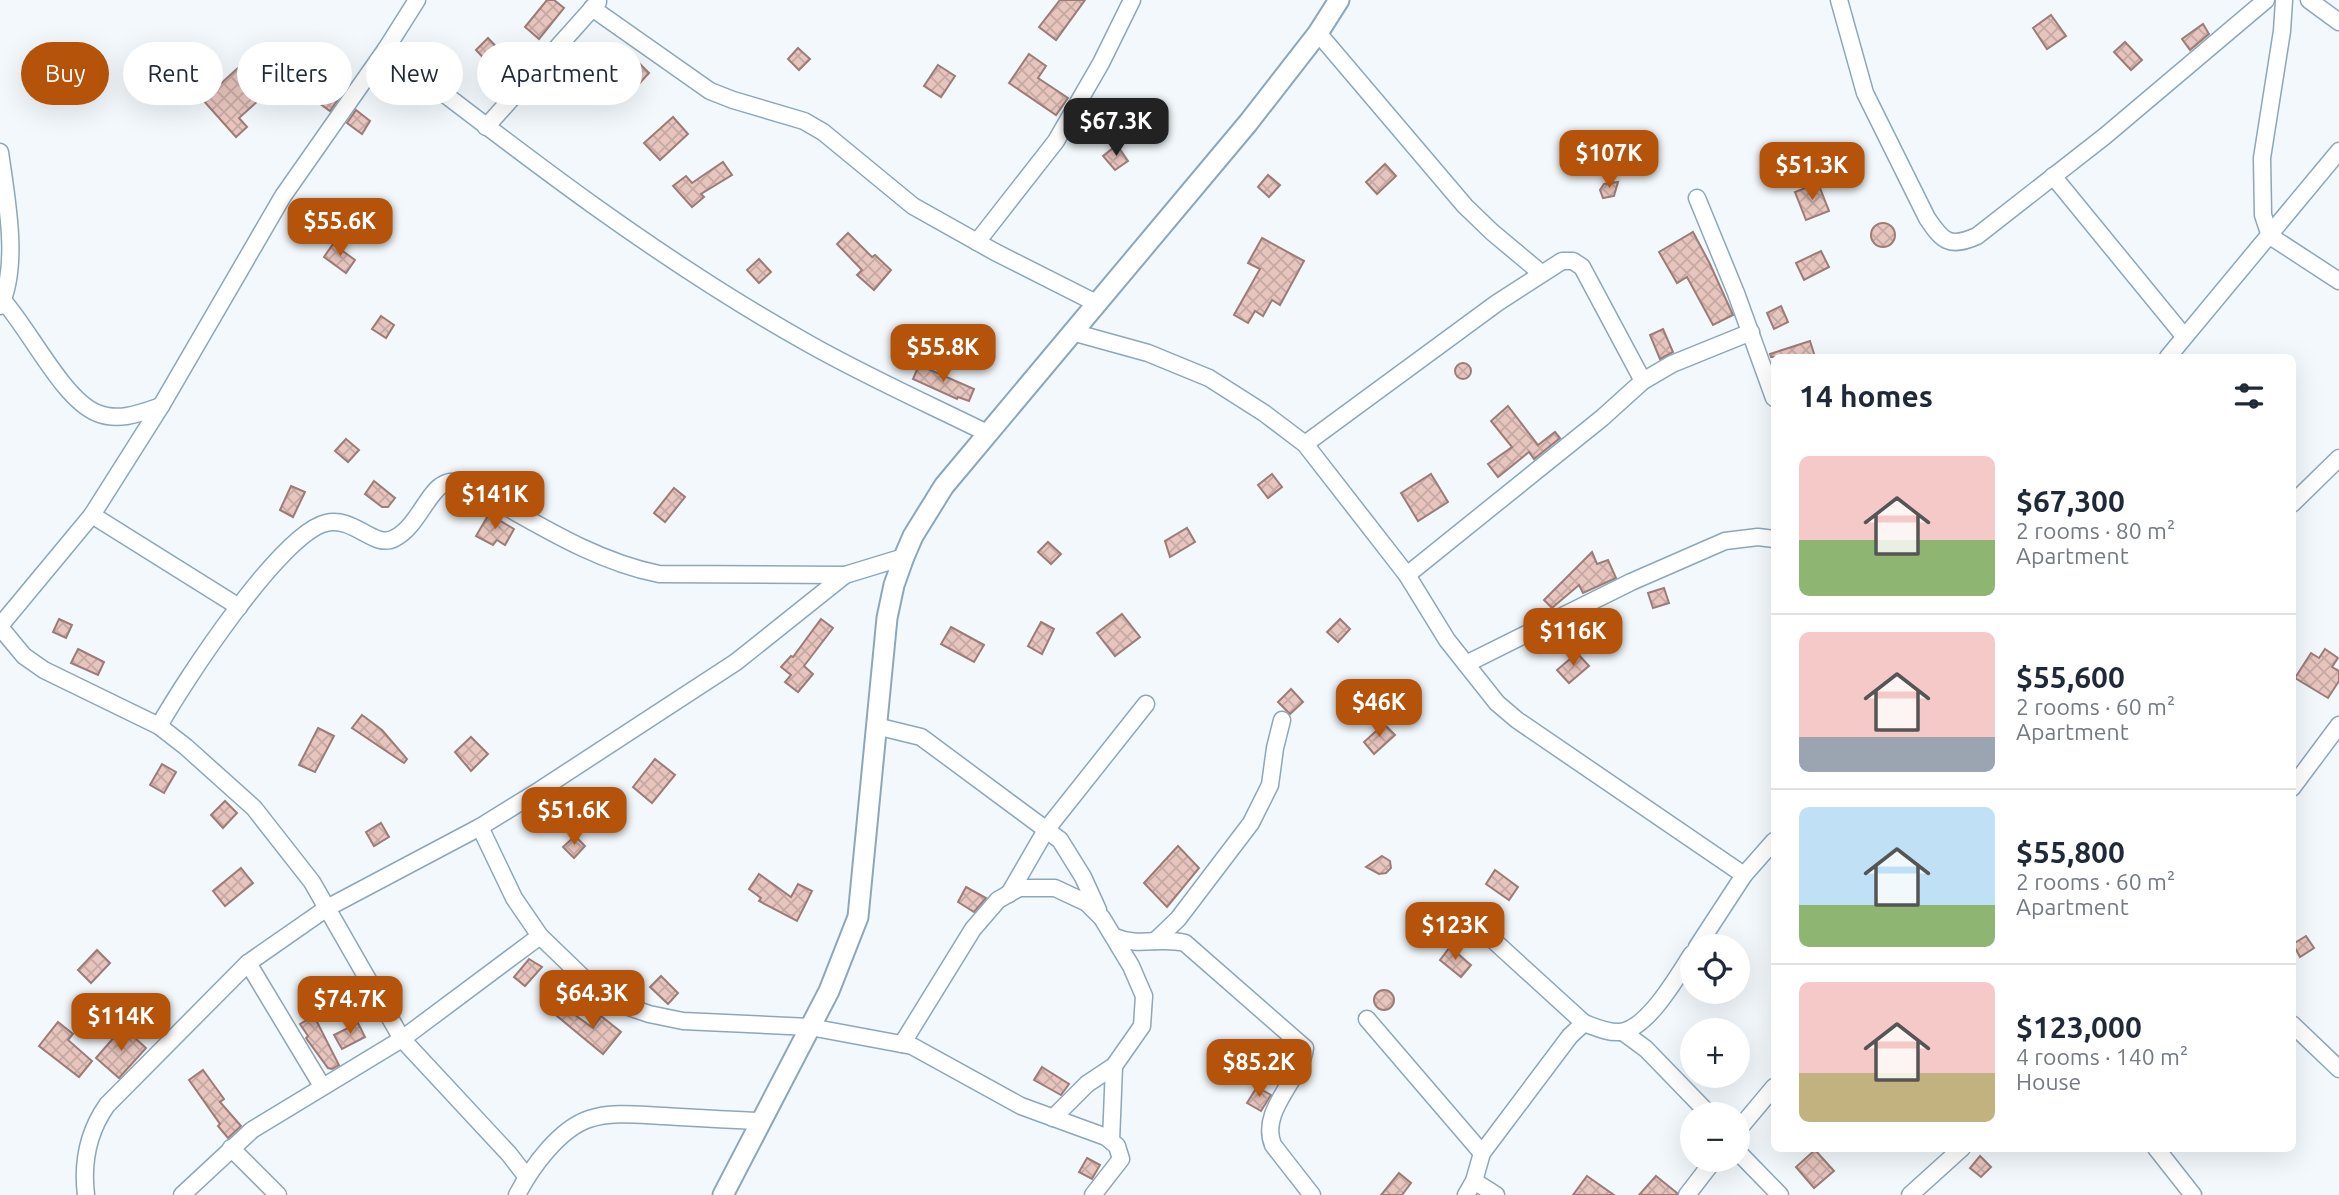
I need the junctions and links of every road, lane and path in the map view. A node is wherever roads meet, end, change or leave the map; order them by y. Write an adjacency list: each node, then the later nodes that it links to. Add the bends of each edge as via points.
1 (417, 0): 11 (street)
2 (1132, 0): 20 (street, via 1056,141)
3 (1339, 0): 10 (street)
4 (1839, 0): 17 (street, via 1865,93 1938,235 1950,243 1977,236)
5 (2266, 0): 17 (street)
6 (2284, 0): 19 (street, via 2262,158 2263,215)
7 (2309, 0): 9 (street)
8 (596, 4): 14 (street); 20 (street, via 710,91 804,121 913,206)
9 (2339, 22)
10 (1318, 33): 21 (street, via 1465,206); 24 (street)
11 (390, 42)
12 (366, 78): 31 (street, via 283,196)
13 (458, 105): 14 (street)
14 (486, 127): 32 (street, via 603,214 718,289 811,345)
15 (2339, 150): 19 (street)
16 (0, 152): 23 (street, via 9,237 9,266)
17 (2053, 176): 27 (street)
18 (1697, 198): 26 (street)
19 (2270, 236): 22 (street); 27 (street)
20 (977, 242): 24 (street)
21 (1542, 274): 29 (street, via 1562,261 1582,267); 33 (street)
22 (2339, 281)
23 (1, 301): 31 (street, via 75,398 98,414 134,415)
24 (1096, 303): 25 (street)
25 (1072, 332): 32 (street); 33 (street, via 1200,374)
26 (1751, 332): 29 (street); 30 (street)
27 (2184, 336): 28 (street)
28 (2170, 354)
29 (1643, 381): 40 (street)
30 (1771, 389)
31 (161, 406): 36 (street)
32 (987, 433): 38 (street, via 944,486)
33 (1305, 444): 40 (street)
34 (2339, 458): 35 (street)
35 (2296, 500)
36 (92, 515): 41 (street); 42 (street)
37 (1771, 539): 43 (street, via 1725,541)
38 (904, 557): 39 (street); 48 (street, via 887,618)
39 (845, 575): 41 (street, via 708,576 630,568 453,481 442,484 418,517 391,541 339,521 323,523 270,569); 50 (street, via 736,662)
40 (1407, 575): 43 (street)
41 (239, 607): 47 (street)
42 (0, 626): 47 (street, via 24,656 44,670)
43 (1466, 664): 53 (street, via 1517,720)
44 (1146, 704): 51 (street)
45 (1282, 720): 61 (street, via 1270,785 1251,823 1178,919)
46 (2339, 725): 49 (street)
47 (159, 726): 55 (street, via 254,808)
48 (876, 726): 51 (street, via 921,737); 66 (street, via 858,917)
49 (2296, 783)
50 (480, 827): 55 (street); 59 (street, via 514,898)
51 (1046, 830): 54 (street); 56 (street, via 1060,841 1083,877)
52 (1771, 844): 53 (street)
53 (1744, 875): 58 (street)
54 (1009, 894): 56 (street, via 1019,888 1055,888 1087,903); 70 (street, via 973,929)
55 (327, 908): 62 (street); 69 (street)
56 (1102, 918): 60 (street)
57 (1481, 929): 65 (street)
58 (1705, 934)
59 (540, 936): 66 (street, via 596,990 649,1014 683,1021); 69 (street)
60 (1115, 937): 61 (street, via 1127,942); 71 (street, via 1144,996 1142,1026)
61 (1155, 941): 94 (street, via 1185,943 1305,1048 1269,1135)
62 (247, 963): 73 (street); 88 (street, via 107,1105 86,1152)
63 (1680, 972): 68 (street, via 1638,1025)
64 (1367, 1019): 83 (street)
65 (1584, 1023): 68 (street); 83 (street)
66 (810, 1027): 70 (street); 78 (street)
67 (2296, 1028): 72 (street)
68 (1623, 1032): 75 (street, via 1656,1058)
69 (402, 1039): 73 (street); 86 (street)
70 (902, 1044): 77 (street, via 1021,1106)
71 (1114, 1066): 77 (street, via 1087,1084); 79 (street)
72 (2339, 1069)
73 (322, 1086): 80 (street)
74 (1771, 1091): 76 (street)
75 (1698, 1102)
76 (1750, 1116)
77 (1054, 1118): 79 (street)
78 (760, 1121): 86 (street, via 602,1116 573,1127); 92 (street)
79 (1111, 1141): 93 (street, via 1121,1159)
80 (231, 1148): 89 (street); 90 (street)
81 (1958, 1152): 98 (street)
82 (2159, 1152): 99 (street)
83 (1482, 1153): 87 (street)
84 (1750, 1164): 97 (street)
85 (1705, 1172): 96 (street)
86 (526, 1176): 91 (street)
87 (1470, 1188): 95 (street)
88 (86, 1195)
89 (182, 1195)
90 (278, 1195)
91 (517, 1195)
92 (723, 1195)
93 (1094, 1195)
94 (1311, 1195)
95 (1496, 1195)
96 (1687, 1195)
97 (1780, 1195)
98 (1910, 1195)
99 (2193, 1195)

